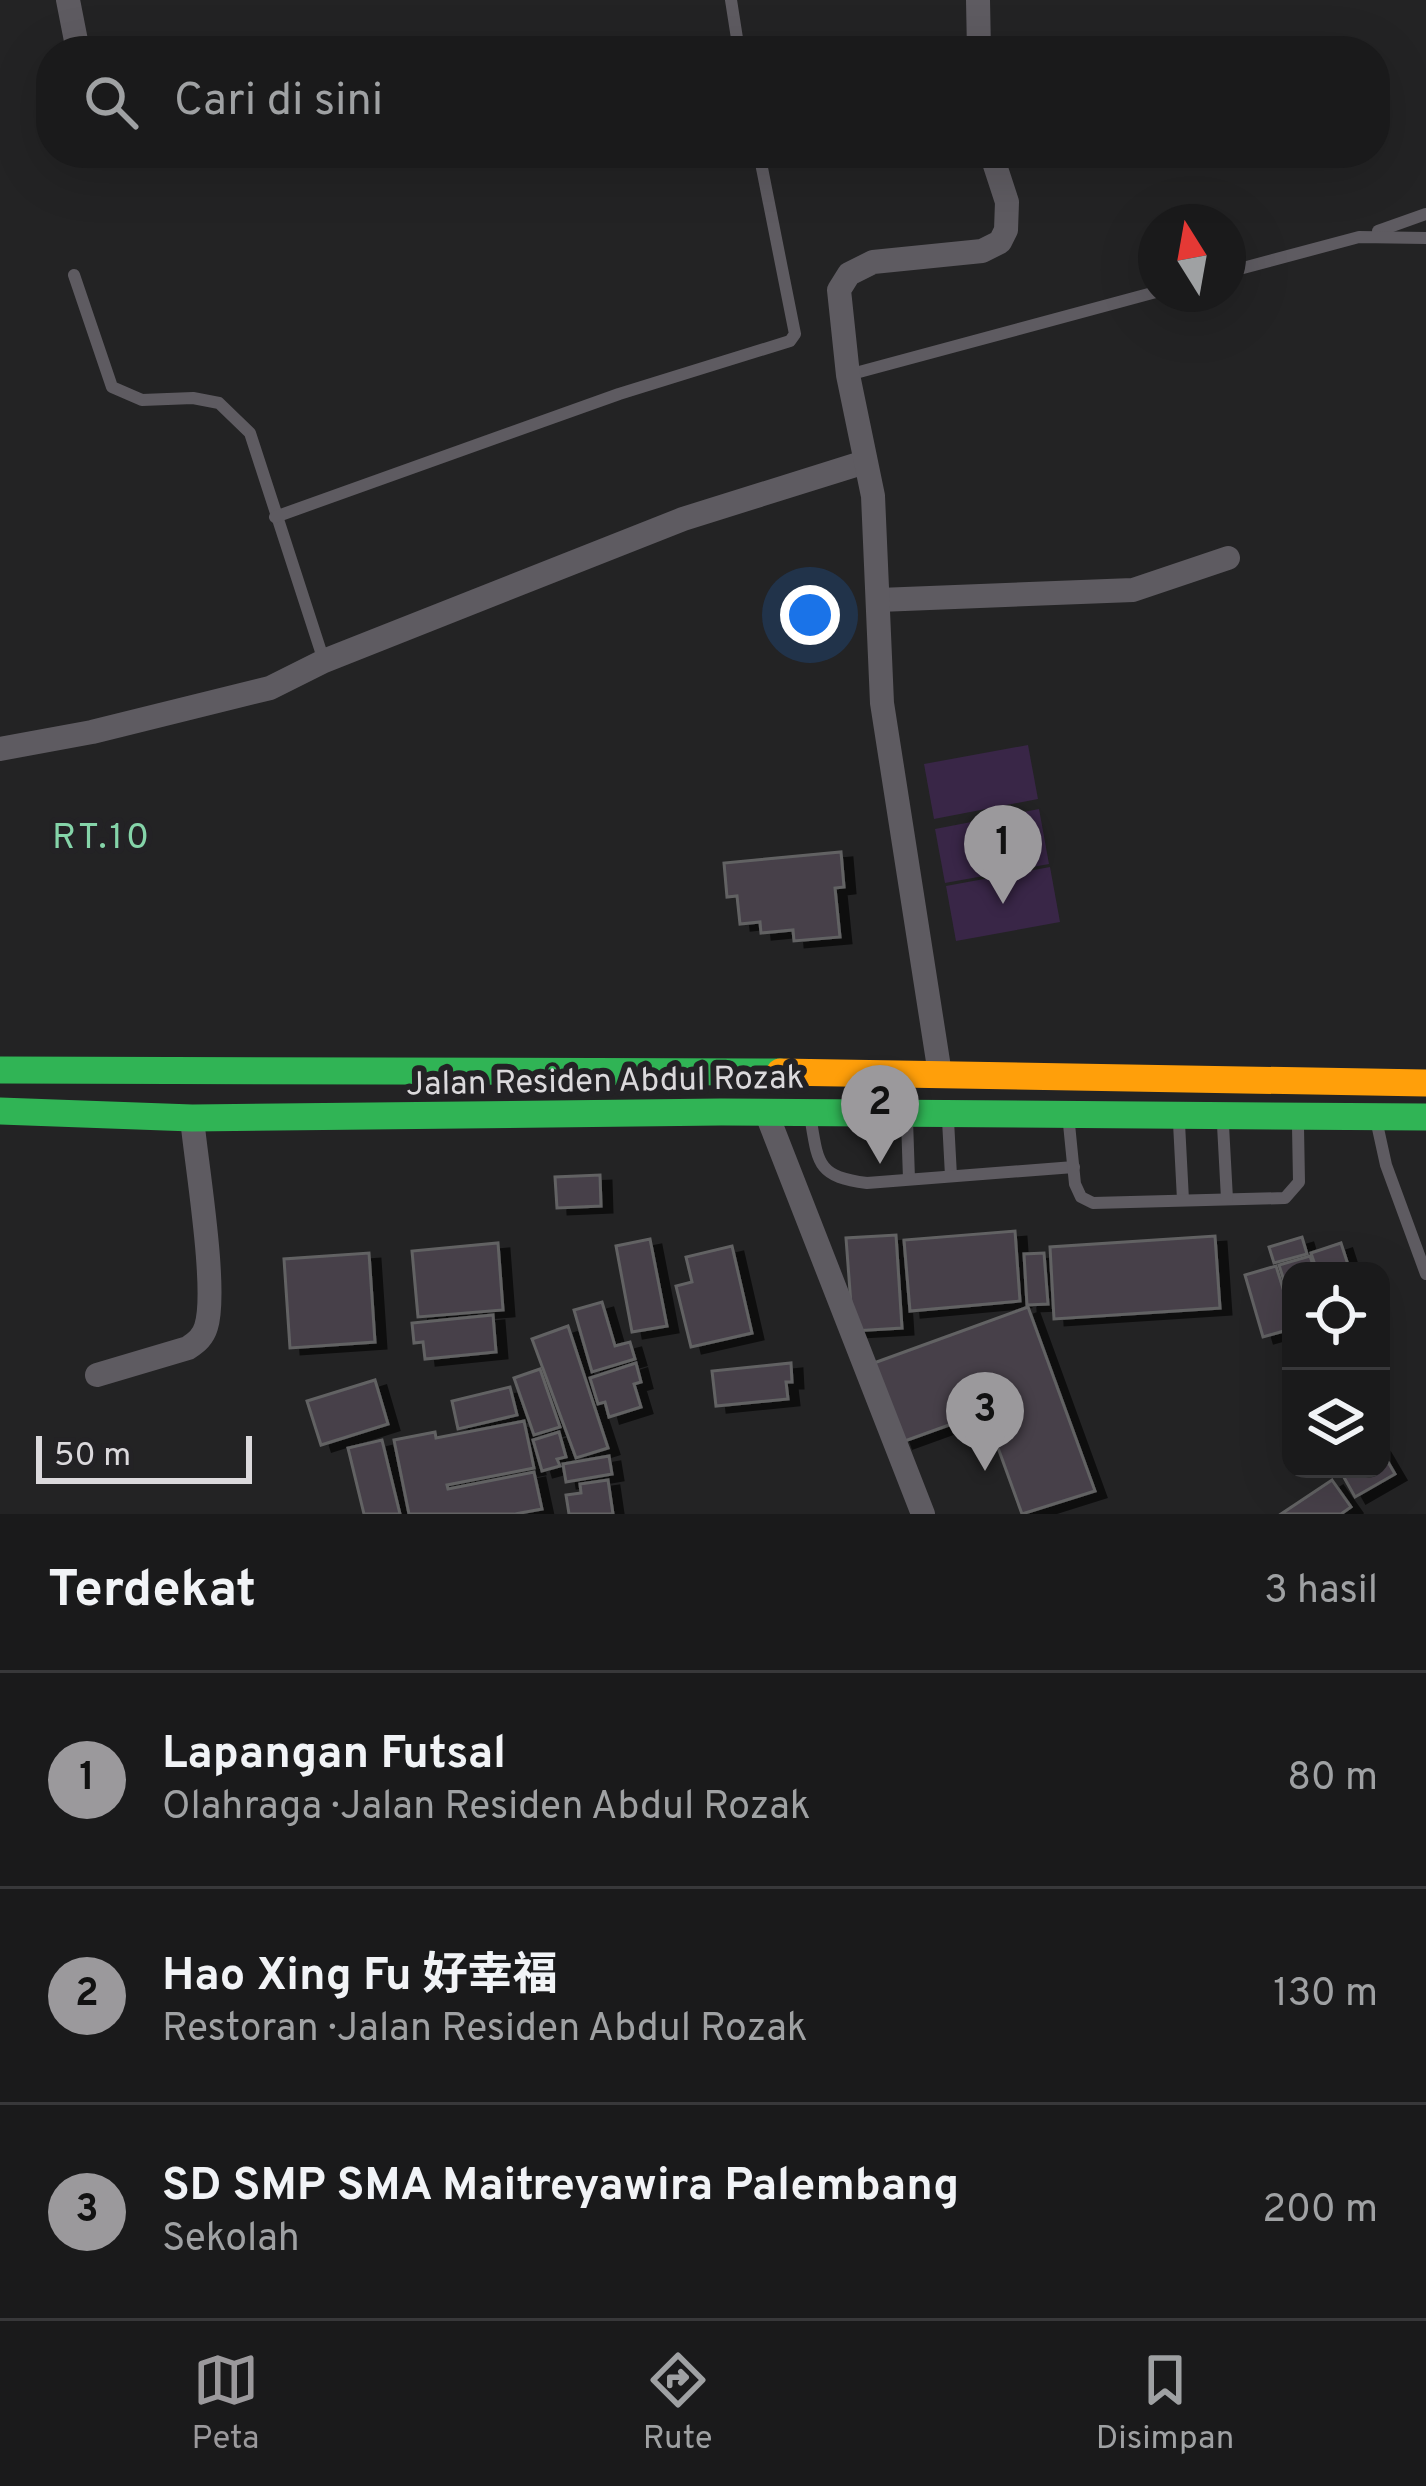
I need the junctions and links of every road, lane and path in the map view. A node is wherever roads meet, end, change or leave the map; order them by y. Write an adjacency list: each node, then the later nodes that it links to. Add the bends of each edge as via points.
1 (68, 0): 4 (street)
2 (731, 0): 5 (lane)
3 (978, 0): 6 (street)
4 (75, 36)
5 (737, 36)
6 (979, 36)
7 (762, 168): 17 (lane, via 790,340)
8 (996, 168): 15 (street, via 1004,236 982,251 906,256 849,274 839,290)
9 (1426, 214): 10 (lane)
10 (1359, 237): 11 (lane); 12 (lane)
11 (1426, 238)
12 (1246, 267)
13 (74, 274): 17 (lane, via 112,387 142,400 219,403 250,433)
14 (1138, 297): 15 (lane)
15 (848, 374): 16 (street)
16 (865, 462): 19 (street); 20 (street, via 683,519)
17 (275, 517): 20 (lane)
18 (1228, 558): 19 (street, via 1133,590)
19 (879, 600): 24 (street, via 882,703)
20 (324, 662): 21 (street, via 270,688)
21 (0, 748)
22 (187, 1069): 23 (highway, Jalan Residen Abdul Rozak); 24 (highway, Jalan Residen Abdul Rozak); 35 (highway)
23 (0, 1070)
24 (940, 1074): 25 (highway, Jalan Residen Abdul Rozak)
25 (1426, 1083)
26 (0, 1111): 35 (highway, Jalan Residen Abdul Rozak)
27 (766, 1112): 28 (highway, Jalan Residen Abdul Rozak); 35 (highway, Jalan Residen Abdul Rozak); 45 (street)
28 (810, 1112): 29 (highway, Jalan Residen Abdul Rozak); 40 (lane, via 826,1173 866,1183)
29 (907, 1113): 30 (highway, Jalan Residen Abdul Rozak); 40 (lane)
30 (948, 1113): 31 (highway, Jalan Residen Abdul Rozak); 39 (lane)
31 (1067, 1113): 32 (highway, Jalan Residen Abdul Rozak); 38 (lane)
32 (1178, 1116): 36 (highway, Jalan Residen Abdul Rozak); 42 (lane)
33 (1375, 1117): 34 (highway, Jalan Residen Abdul Rozak); 37 (highway, Jalan Residen Abdul Rozak); 43 (lane)
34 (1426, 1117)
35 (192, 1118): 44 (street, via 206,1328 188,1348)
36 (1223, 1118): 37 (highway, Jalan Residen Abdul Rozak); 41 (lane)
37 (1298, 1119): 41 (lane, via 1294,1192)
38 (1073, 1167): 39 (lane); 42 (lane, via 1078,1192 1093,1203)
39 (951, 1175): 40 (lane)
40 (908, 1180)
41 (1228, 1199): 42 (lane)
42 (1183, 1200)
43 (1426, 1274)
44 (97, 1375)
45 (923, 1514)

